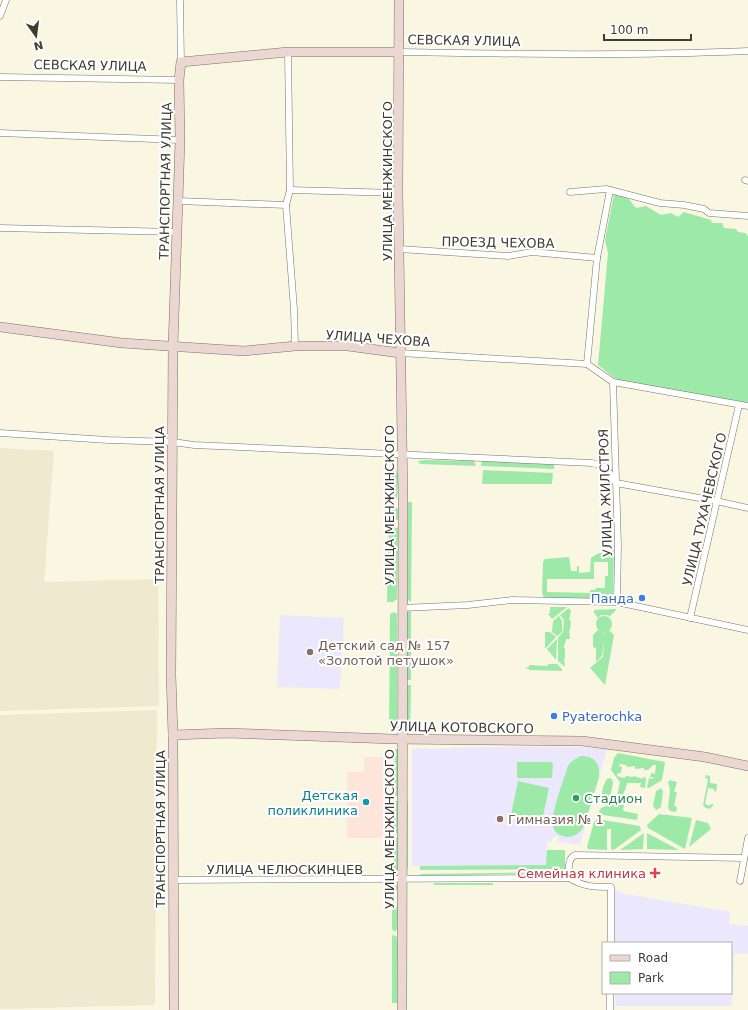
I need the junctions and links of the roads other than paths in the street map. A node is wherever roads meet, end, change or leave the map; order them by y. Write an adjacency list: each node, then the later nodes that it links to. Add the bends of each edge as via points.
1 (6, 0): 4 (street)
2 (180, 0): 8 (street, ТРАНСПОРТНАЯ УЛИЦА)
3 (399, 0): 7 (street, УЛИЦА МЕНЖИНСКОГО)
4 (0, 16)
5 (748, 51): 7 (street, СЕВСКАЯ УЛИЦА, via 607,54)
6 (288, 52): 7 (street, СЕВСКАЯ УЛИЦА); 8 (street, СЕВСКАЯ УЛИЦА); 13 (street)
7 (400, 52): 16 (street, УЛИЦА МЕНЖИНСКОГО)
8 (181, 62): 10 (street, ТРАНСПОРТНАЯ УЛИЦА)
9 (0, 77): 10 (street, СЕВСКАЯ УЛИЦА)
10 (179, 80): 12 (street, ТРАНСПОРТНАЯ УЛИЦА)
11 (0, 133): 12 (street)
12 (180, 140): 17 (street, ТРАНСПОРТНАЯ УЛИЦА)
13 (290, 190): 16 (street); 18 (street)
14 (610, 190): 15 (street); 19 (street, via 660,203 704,209 709,213); 23 (street)
15 (570, 192)
16 (398, 193): 22 (street, УЛИЦА МЕНЖИНСКОГО)
17 (178, 201): 18 (street); 21 (street, ТРАНСПОРТНАЯ УЛИЦА)
18 (286, 205): 26 (street)
19 (748, 216)
20 (0, 228): 21 (street)
21 (177, 232): 25 (street, ТРАНСПОРТНАЯ УЛИЦА)
22 (399, 249): 23 (street, ПРОЕЗД ЧЕХОВА, via 508,256 532,252); 27 (street, УЛИЦА МЕНЖИНСКОГО)
23 (597, 258): 28 (street)
24 (0, 327): 25 (street, УЛИЦА ЧЕХОВА, via 122,343)
25 (173, 346): 26 (street, УЛИЦА ЧЕХОВА, via 244,351); 33 (street, ТРАНСПОРТНАЯ УЛИЦА)
26 (295, 346): 27 (street, УЛИЦА ЧЕХОВА, via 348,346)
27 (400, 354): 28 (street, УЛИЦА ЧЕХОВА); 34 (street, УЛИЦА МЕНЖИНСКОГО)
28 (587, 364): 29 (street)
29 (613, 382): 30 (street); 35 (street, УЛИЦА ЖИЛСТРОЯ)
30 (739, 405): 31 (street); 36 (street, УЛИЦА ТУХАЧЕВСКОГО)
31 (748, 406)
32 (0, 433): 33 (street)
33 (173, 442): 34 (street); 42 (street, ТРАНСПОРТНАЯ УЛИЦА)
34 (402, 455): 35 (street, via 592,463 606,467); 39 (street, УЛИЦА МЕНЖИНСКОГО)
35 (616, 483): 36 (street); 38 (street, УЛИЦА ЖИЛСТРОЯ)
36 (716, 501): 37 (street); 40 (street, УЛИЦА ТУХАЧЕВСКОГО)
37 (748, 508)
38 (617, 602): 39 (street, via 512,600); 40 (street)
39 (402, 608): 43 (street, УЛИЦА МЕНЖИНСКОГО)
40 (690, 618): 41 (street)
41 (748, 630)
42 (173, 735): 43 (street, УЛИЦА КОТОВСКОГО); 49 (street, ТРАНСПОРТНАЯ УЛИЦА)
43 (402, 739): 44 (street, УЛИЦА КОТОВСКОГО, via 596,742 705,757); 48 (street, УЛИЦА МЕНЖИНСКОГО)
44 (748, 766)
45 (748, 838): 46 (street)
46 (744, 858): 47 (street, via 575,855 569,860); 50 (street)
47 (569, 878): 48 (street, УЛИЦА ЧЕЛЮСКИНЦЕВ); 51 (street, УЛИЦА ЧЕЛЮСКИНЦЕВ, via 589,887 611,887)
48 (402, 879): 49 (street, УЛИЦА ЧЕЛЮСКИНЦЕВ); 54 (street, УЛИЦА МЕНЖИНСКОГО)
49 (174, 880): 53 (street, ТРАНСПОРТНАЯ УЛИЦА)
50 (740, 881)
51 (611, 942)
52 (610, 994): 55 (street)
53 (174, 1010)
54 (402, 1010)
55 (610, 1010)

